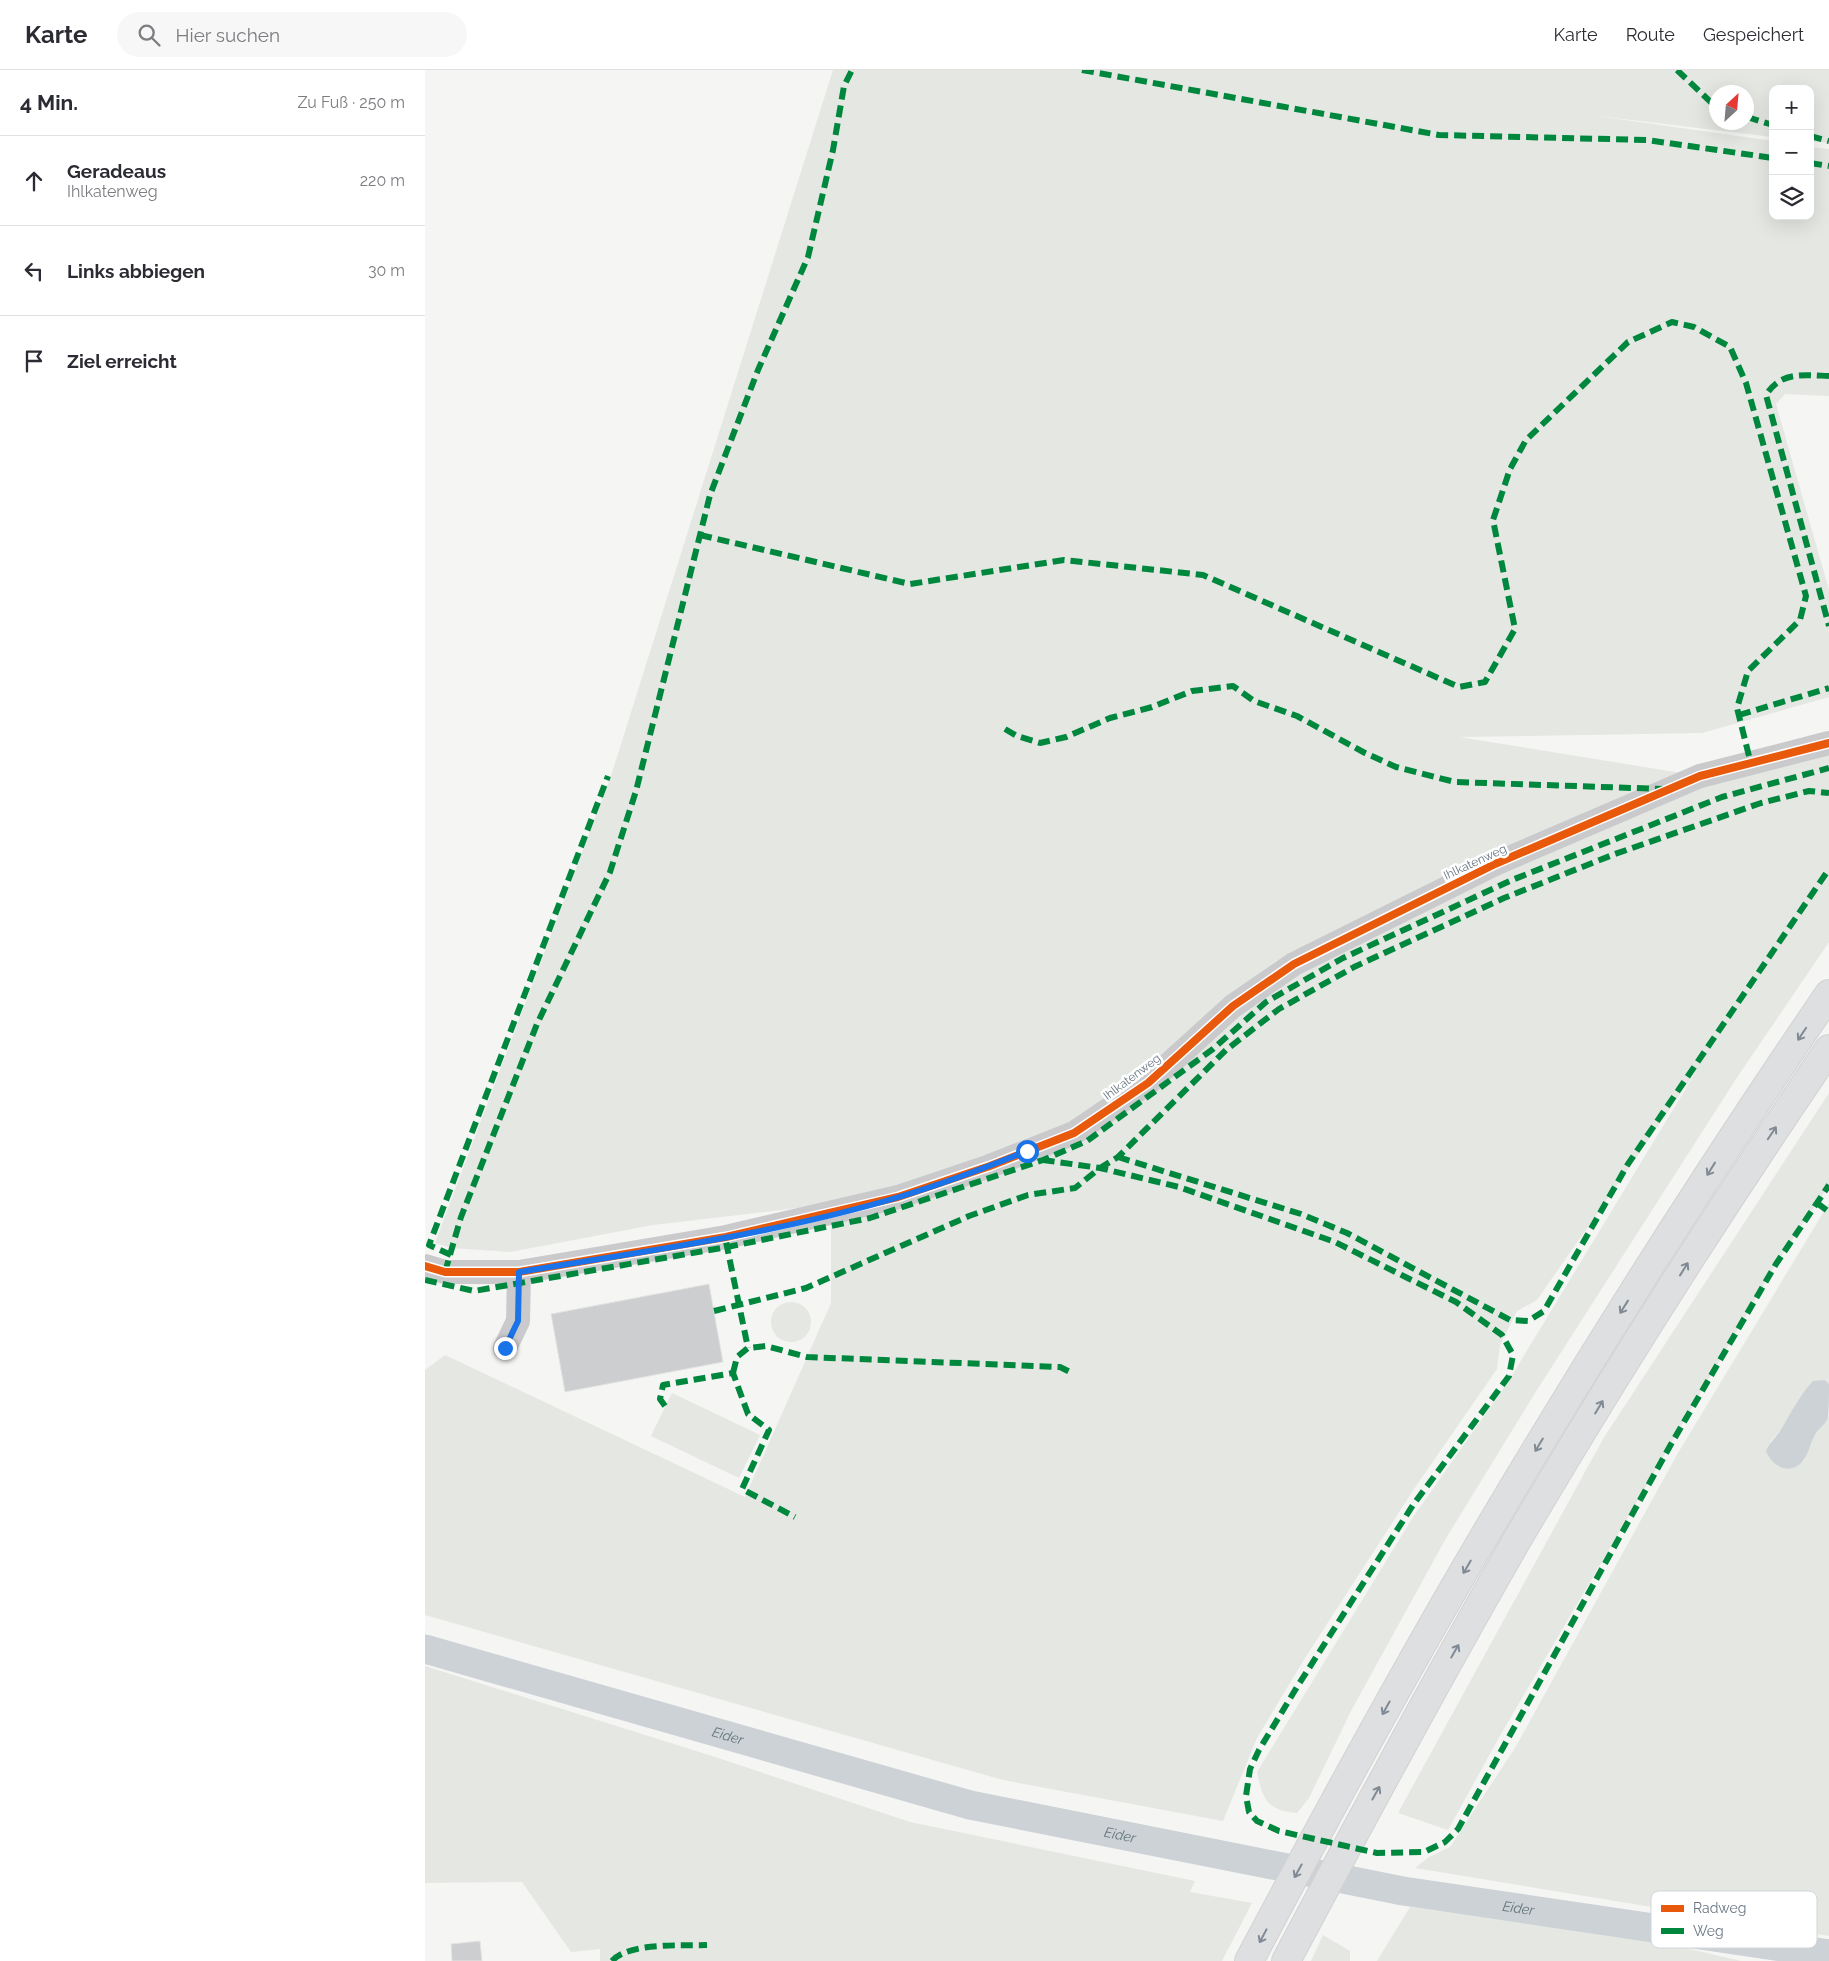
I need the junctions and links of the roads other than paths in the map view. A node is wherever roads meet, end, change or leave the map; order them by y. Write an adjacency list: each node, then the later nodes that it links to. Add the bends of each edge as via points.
1 (1829, 743): 5 (street, Ihlkatenweg, via 1700,776 1495,864 1294,964 1233,1006 1148,1083 1074,1132 1051,1142 898,1197 819,1217 726,1237)
2 (1829, 994): 7 (highway, one-way to 7, via 1734,1133 1589,1362 1491,1525 1374,1729)
3 (1829, 1049): 8 (highway, one-way to 3, via 1519,1539 1686,1267)
4 (425, 1266): 5 (street, Ihlkatenweg, via 445,1272)
5 (519, 1272): 6 (street, via 518,1321)
6 (505, 1348)
7 (1249, 1961)
8 (1285, 1961)

